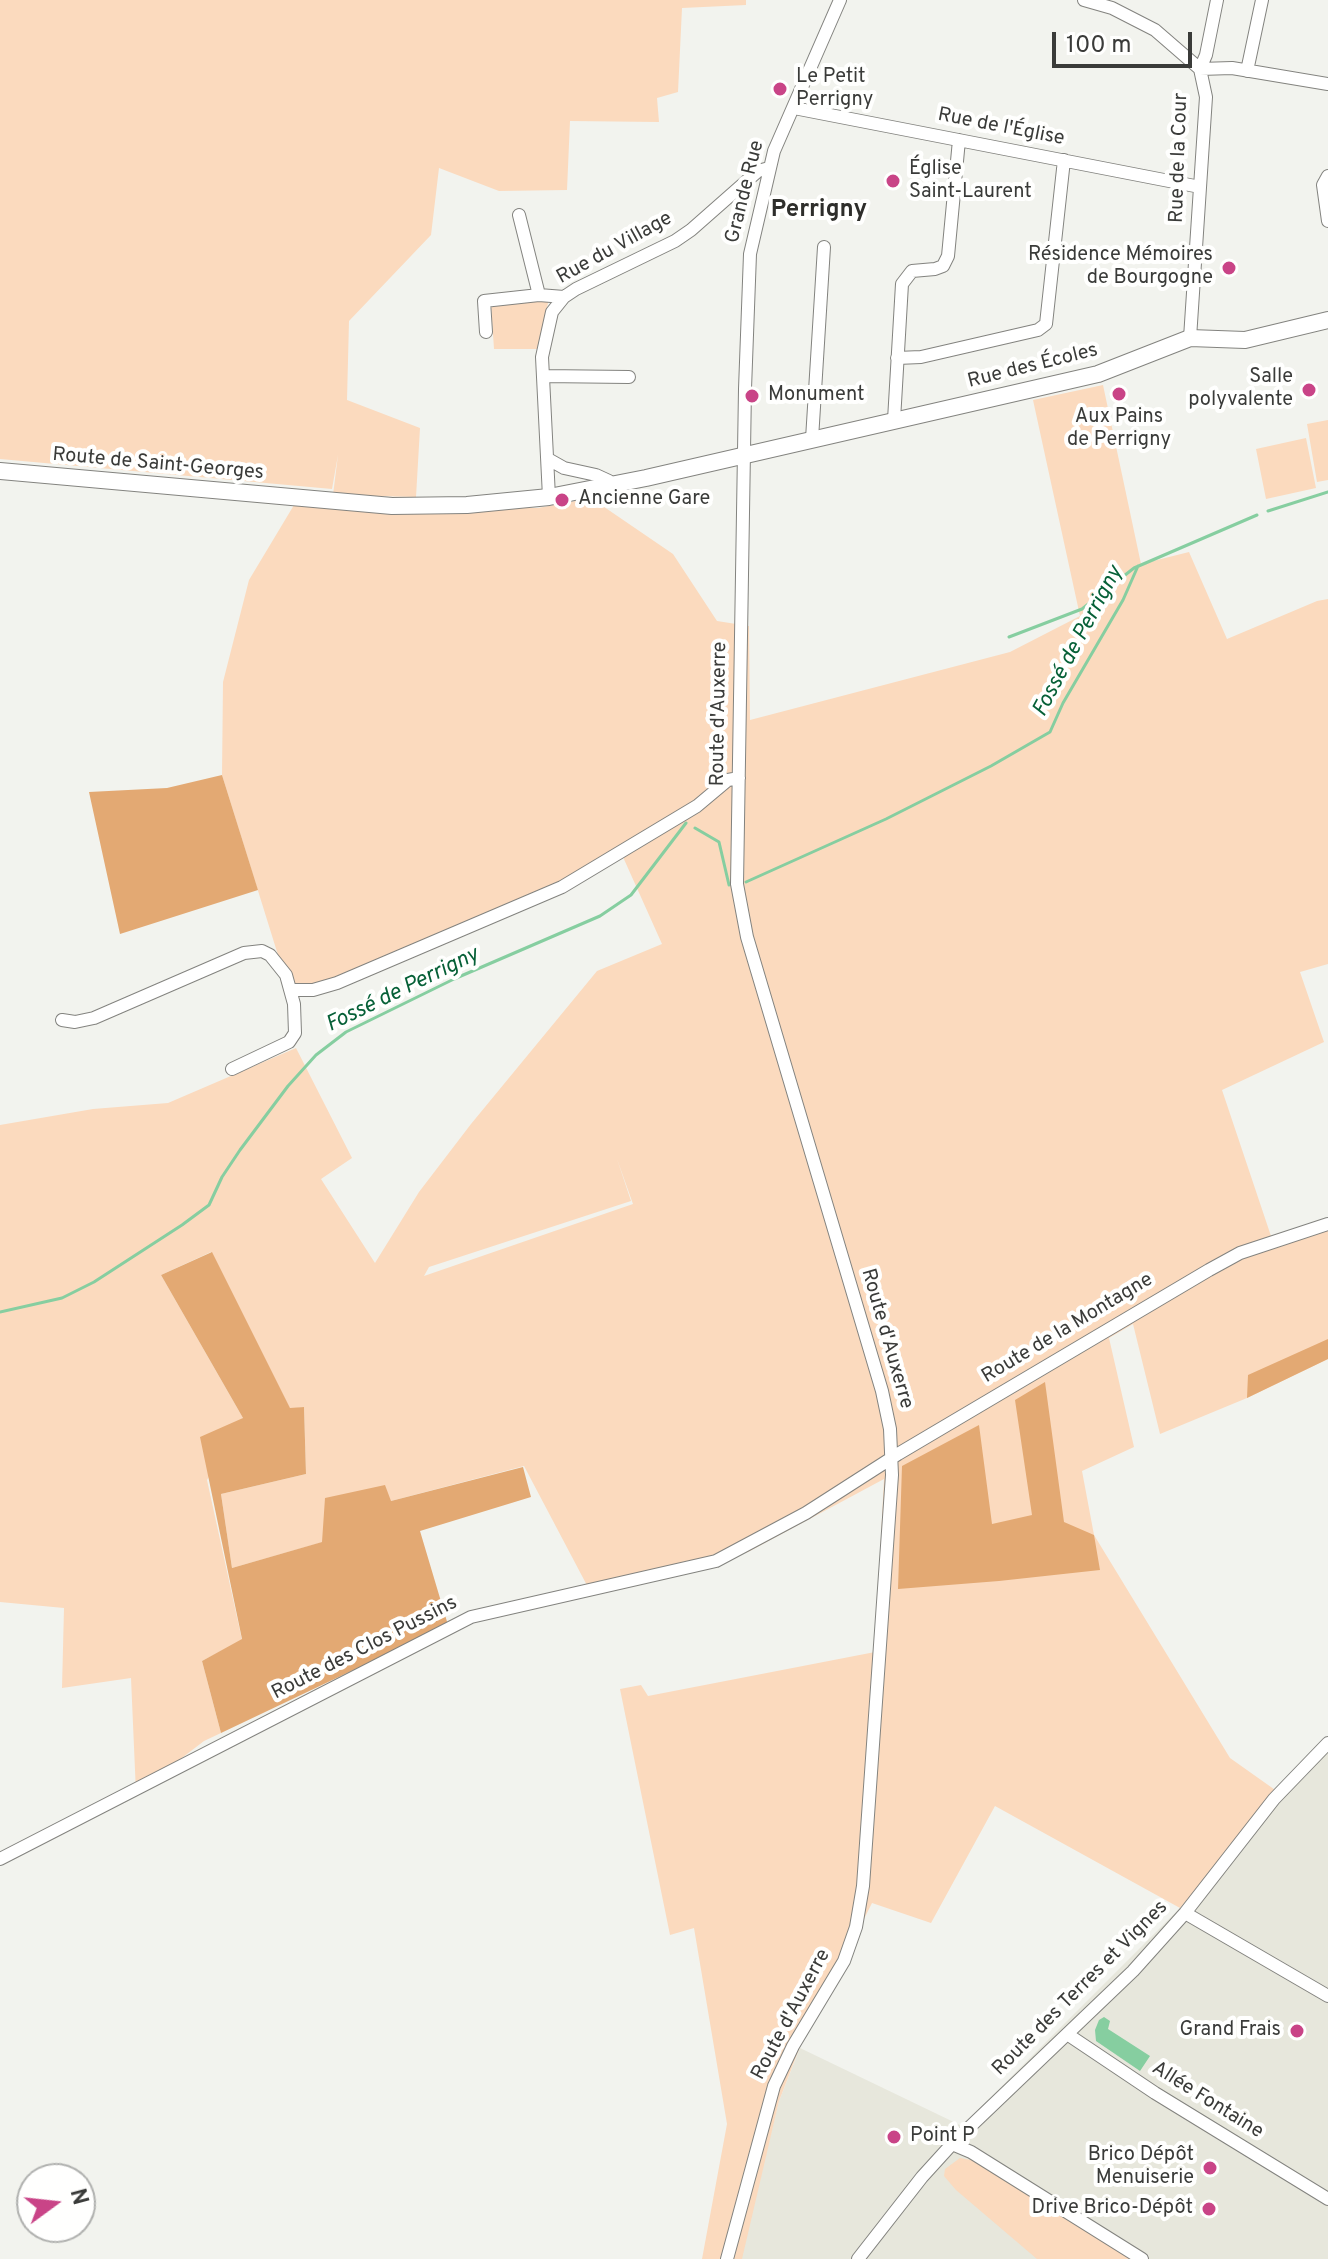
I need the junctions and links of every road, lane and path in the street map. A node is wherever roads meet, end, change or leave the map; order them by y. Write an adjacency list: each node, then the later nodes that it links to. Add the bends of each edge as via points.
1 (840, 0): 8 (street, Grande Rue)
2 (1084, 0): 5 (street, Rue de la Cour, via 1155,30)
3 (1217, 0): 5 (street)
4 (1262, 0): 6 (street)
5 (1200, 69): 6 (street); 13 (street, Rue de la Cour, via 1206,97)
6 (1247, 71): 7 (street)
7 (1328, 84)
8 (794, 108): 9 (street, Rue de l'Église); 11 (street, Grande Rue)
9 (959, 140): 10 (street, Rue de l'Église); 22 (street, via 948,256 943,266 905,277)
10 (1064, 160): 13 (street, Rue de l'Église); 22 (street, via 1046,324 921,357)
11 (769, 168): 18 (street, Rue du Village, via 758,171 675,241); 27 (street, Grande Rue, via 750,254)
12 (1328, 176): 15 (street, via 1323,185)
13 (1200, 187): 21 (street, Rue de la Cour)
14 (519, 215): 17 (street)
15 (1328, 221)
16 (824, 247): 26 (street)
17 (539, 295): 18 (street); 20 (street, via 484,301)
18 (564, 297): 23 (street, Rue du Village, via 552,312)
19 (1328, 320): 21 (main road, Rue des Écoles, via 1245,340)
20 (486, 332)
21 (1190, 338): 25 (main road, Rue des Écoles, via 1098,374)
22 (897, 358): 25 (street)
23 (543, 376): 24 (street); 28 (street, Rue du Village)
24 (629, 377)
25 (894, 420): 26 (main road, Rue des Écoles)
26 (812, 439): 27 (main road, Rue des Écoles)
27 (744, 455): 30 (main road, Rue des Écoles); 32 (street, Grande Rue)
28 (548, 459): 30 (street, via 596,475); 31 (street, Rue du Village)
29 (0, 471): 31 (main road, Route de Saint-Georges, via 392,506)
30 (610, 486): 31 (main road, Rue des Écoles)
31 (549, 497)
32 (744, 512): 33 (street, Route d'Auxerre)
33 (739, 778): 34 (street, via 728,780 697,806 562,887 337,983); 38 (street, Route d'Auxerre, via 737,884 743,921 882,1391)
34 (291, 990): 35 (street, via 270,955 244,953 94,1018); 36 (street, via 295,1033 289,1042)
35 (62, 1020)
36 (232, 1069)
37 (1328, 1224): 38 (street, Route de la Montagne, via 1240,1253)
38 (892, 1458): 40 (street, Route des Clos Pussins, via 806,1513 716,1561 471,1617); 46 (street, Route d'Auxerre, via 856,1927 844,1961 774,2086)
39 (1328, 1743): 41 (street, Route des Terres et Vignes, via 1274,1799)
40 (0, 1859)
41 (1185, 1913): 42 (street); 43 (street, Route des Terres et Vignes)
42 (1328, 1996)
43 (1067, 2034): 44 (street, Route des Terres et Vignes); 45 (street, Allée Fontaine)
44 (952, 2144): 47 (street, Route des Terres et Vignes); 48 (street)
45 (1322, 2195)
46 (727, 2259)
47 (858, 2259)
48 (1142, 2259)

